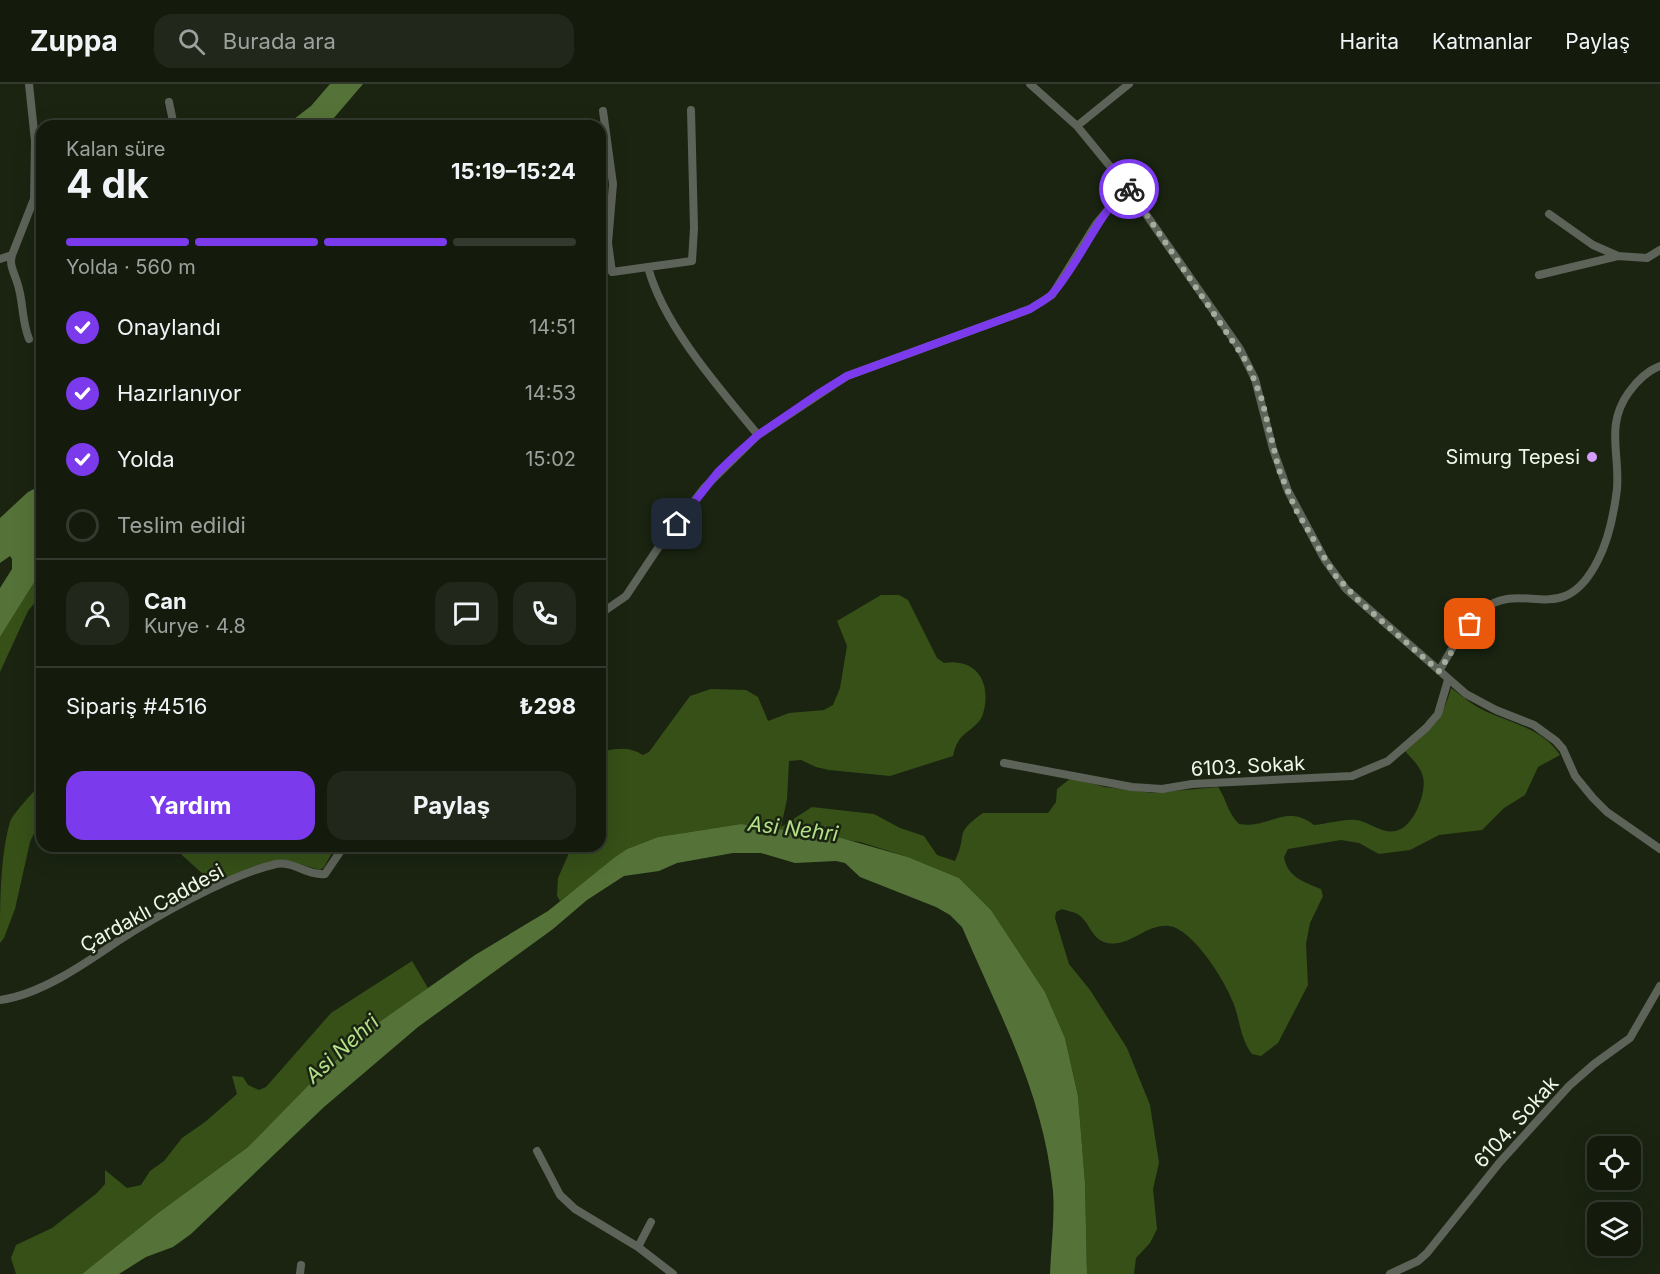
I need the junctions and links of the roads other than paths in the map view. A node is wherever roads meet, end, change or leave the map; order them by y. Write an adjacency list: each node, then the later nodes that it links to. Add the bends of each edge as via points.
1 (29, 84): 10 (street)
2 (1030, 84): 9 (street)
3 (1129, 84): 9 (street)
4 (169, 102): 7 (street)
5 (691, 110): 19 (street, via 692,261)
6 (603, 111): 8 (street)
7 (173, 120)
8 (604, 120)
9 (1077, 126): 13 (street)
10 (36, 128)
11 (606, 133): 19 (street, via 613,184 609,264 612,272)
12 (36, 170): 16 (street, via 34,199)
13 (1127, 187): 23 (street, via 1096,224 1052,295 847,376); 25 (street, via 1248,364 1262,400 1279,470 1296,510 1334,574)
14 (1549, 214): 17 (street, via 1593,245)
15 (1660, 250): 17 (street, via 1647,258)
16 (12, 255): 18 (street); 21 (street, via 10,261)
17 (1618, 256): 20 (street)
18 (0, 259)
19 (648, 267): 23 (street, via 675,324)
20 (1539, 275)
21 (29, 339)
22 (1660, 366): 25 (street, via 1634,386 1617,411 1614,504 1608,534 1591,573 1567,596 1541,601 1510,600 1482,610)
23 (758, 435): 24 (street, via 705,488 631,590)
24 (606, 610)
25 (1439, 671): 26 (street)
26 (1448, 680): 27 (street, 6103. Sokak, via 1438,714 1426,728 1388,761 1352,776 1162,789); 28 (street, via 1479,702 1546,733 1563,749 1575,776 1593,798 1613,817)
27 (1004, 763)
28 (1660, 849)
29 (340, 852): 31 (street, Çardaklı Caddesi, via 325,874 281,864 244,875 148,924 78,968)
30 (1660, 987): 36 (street, 6104. Sokak, via 1630,1038 1562,1093 1500,1162 1428,1253)
31 (0, 1000)
32 (537, 1151): 34 (street, via 560,1195)
33 (651, 1222): 34 (street)
34 (638, 1247): 35 (street)
35 (673, 1274)
36 (1390, 1274)

